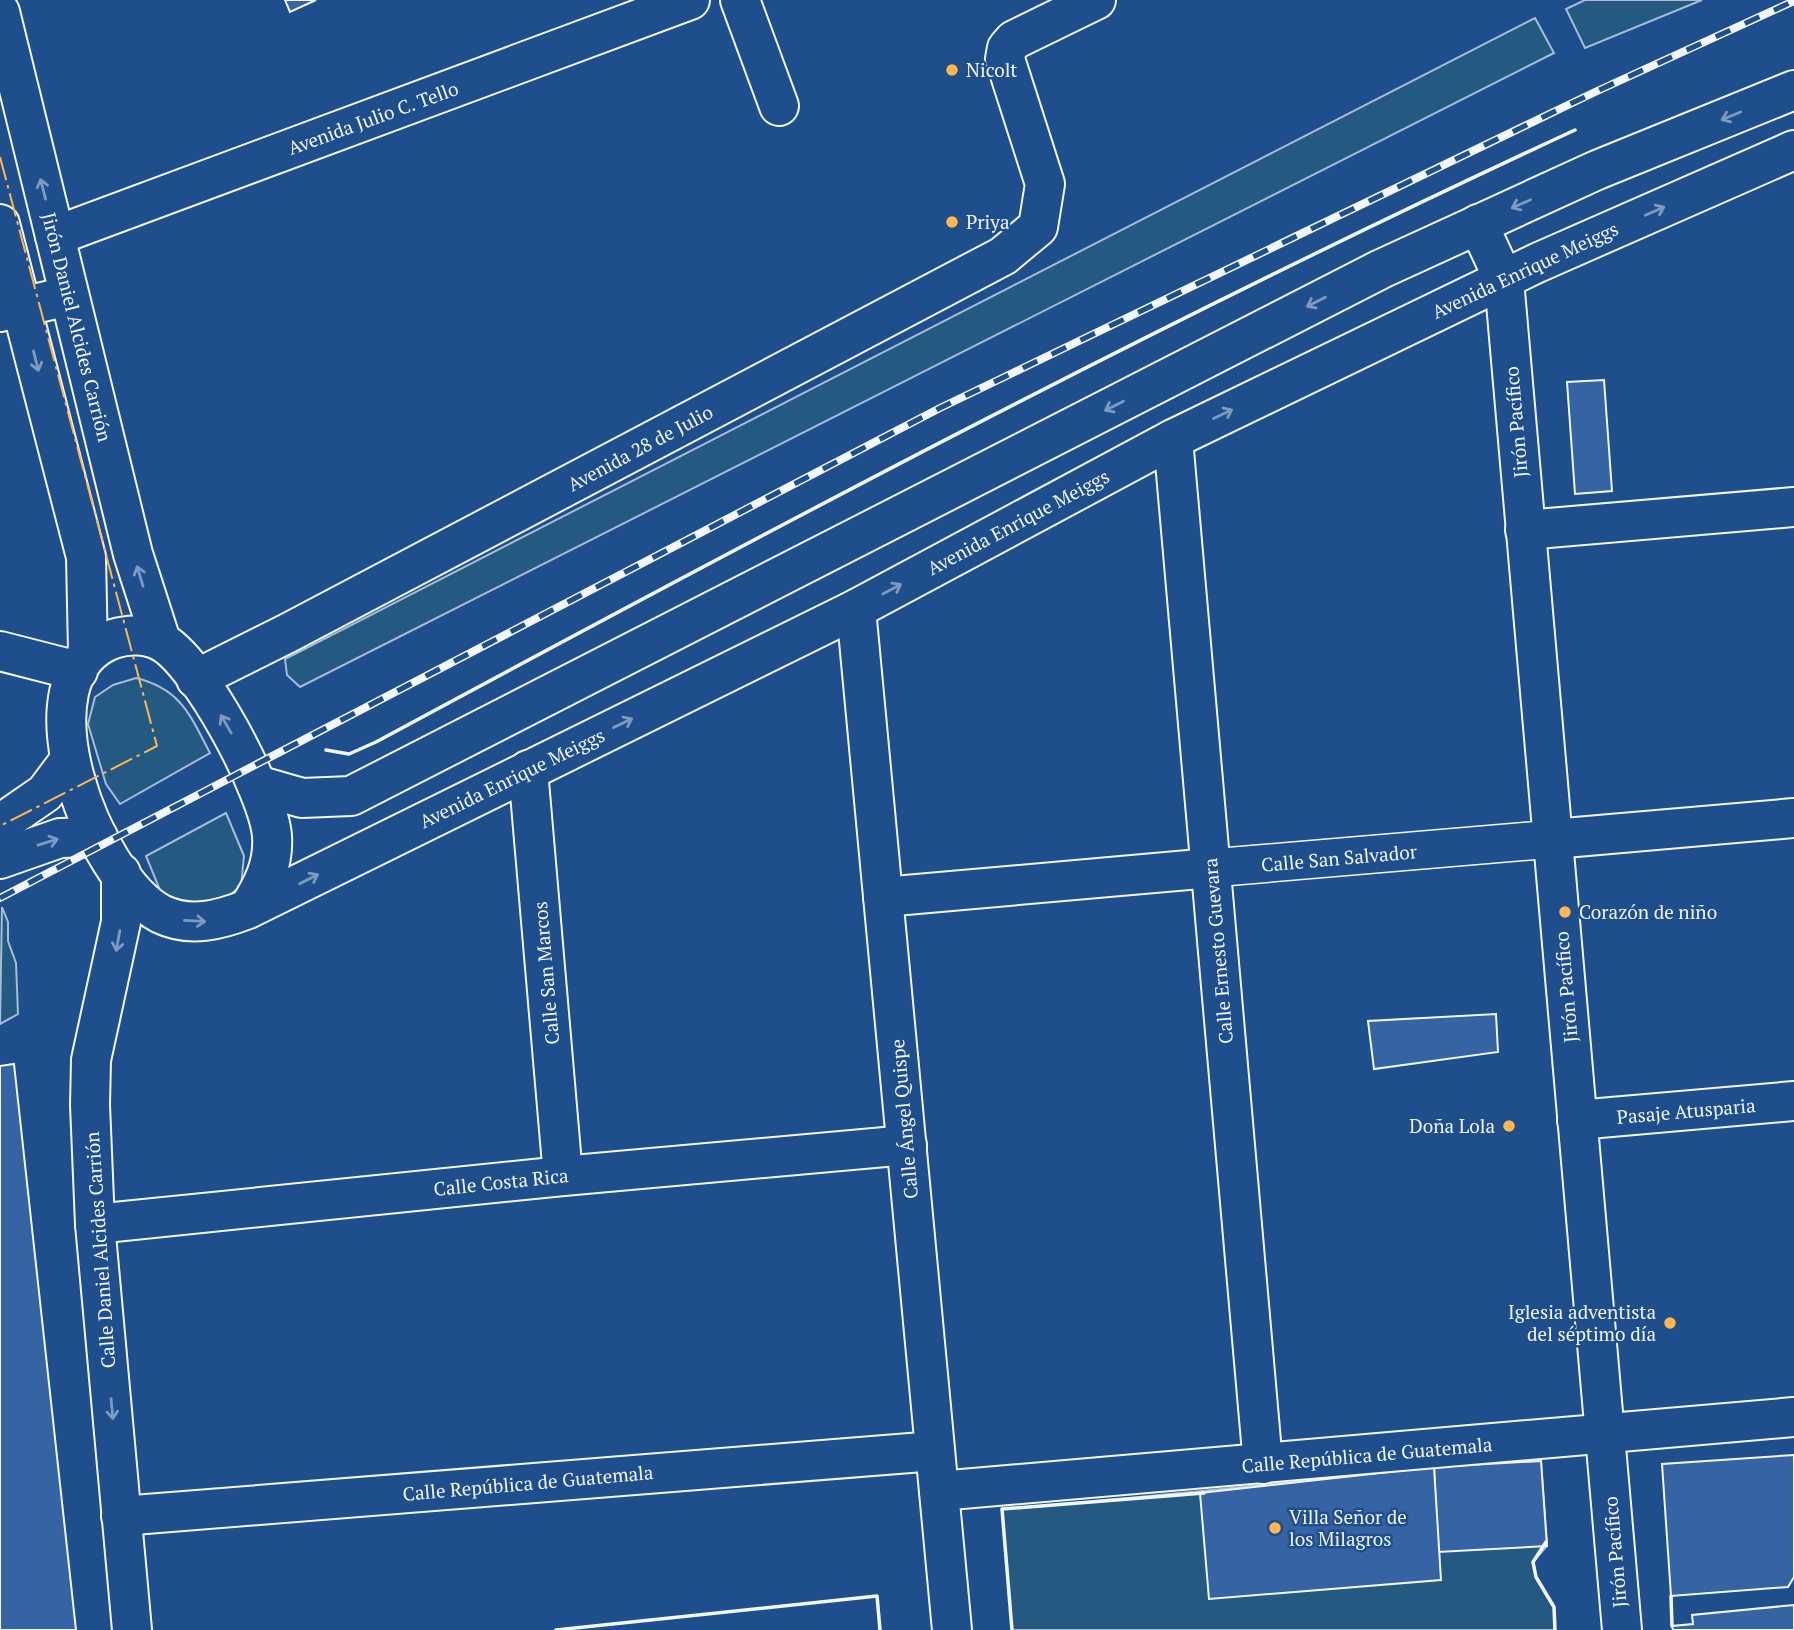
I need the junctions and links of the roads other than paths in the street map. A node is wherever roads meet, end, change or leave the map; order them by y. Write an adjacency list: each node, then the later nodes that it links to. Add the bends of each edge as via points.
1 (690, 0): 10 (street, Avenida Julio C. Tello)
2 (740, 0): 6 (street)
3 (1096, 0): 21 (street, Avenida 28 de Julio, via 1014,40 1007,48 1006,59 1045,184 1038,227 1003,256)
4 (0, 12): 10 (street, Jirón Daniel Alcides Carrión, one-way to 4)
5 (1794, 90): 9 (street, one-way to 9)
6 (779, 106)
7 (1794, 150): 11 (street, Avenida Enrique Meiggs, one-way to 7)
8 (0, 224): 13 (street)
9 (1478, 224): 11 (street, Jirón Pacífico); 25 (street, one-way to 25, via 1381,269)
10 (55, 236): 12 (street, Jirón Daniel Alcides Carrión)
11 (1504, 280): 14 (street, Avenida Enrique Meiggs, one-way to 11); 16 (street, Jirón Pacífico)
12 (68, 296): 13 (street); 18 (street, Jirón Daniel Alcides Carrión, one-way to 12, via 133,554)
13 (11, 309): 20 (street, one-way to 20, via 86,556)
14 (1173, 439): 17 (street, Avenida Enrique Meiggs, one-way to 14); 32 (street, Calle Ernesto Guevara)
15 (1794, 507): 16 (street)
16 (1525, 530): 29 (street, Jirón Pacífico)
17 (856, 608): 23 (street, Avenida Enrique Meiggs, one-way to 17); 34 (street, Calle Ángel Quispe)
18 (161, 641): 20 (street, via 122,636); 21 (street)
19 (0, 651): 20 (street)
20 (83, 661): 22 (street, via 68,700)
21 (196, 679): 24 (street, one-way to 21, via 233,736)
22 (69, 761): 27 (street, via 45,793); 28 (street)
23 (528, 770): 30 (street, Avenida Enrique Meiggs); 39 (street, Calle San Marcos)
24 (257, 785): 25 (street, via 302,798); 35 (street, via 272,835 271,862)
25 (351, 796): 30 (street, via 340,818 342,831 351,841)
26 (1794, 818): 29 (street, Calle San Salvador)
27 (0, 824)
28 (98, 837): 31 (street, one-way to 28, via 60,838); 33 (street)
29 (1553, 839): 32 (street, Calle San Salvador); 37 (street, Jirón Pacífico)
30 (375, 845): 35 (street, Avenida Enrique Meiggs, one-way to 30)
31 (0, 859)
32 (1211, 868): 34 (street, Calle San Salvador); 44 (street, Calle Ernesto Guevara)
33 (121, 873): 35 (street, one-way to 35, via 138,897 162,914 191,922 220,920); 40 (street, Calle Daniel Alcides Carrión, one-way to 40, via 121,922 91,1060)
34 (883, 897): 38 (street, Calle Ángel Quispe)
35 (248, 909)
36 (1794, 1101): 37 (street, Pasaje Atusparia)
37 (1577, 1120): 42 (street, Jirón Pacífico)
38 (907, 1145): 39 (street, Calle Costa Rica); 43 (street, Calle Ángel Quispe)
39 (563, 1176): 40 (street, Calle Costa Rica)
40 (95, 1224): 46 (street, Calle Daniel Alcides Carrión, one-way to 46)
41 (1794, 1418): 42 (street, Calle República de Guatemala)
42 (1605, 1434): 44 (street, Calle República de Guatemala); 49 (street, Jirón Pacífico)
43 (934, 1451): 45 (street, Calle Ángel Quispe); 46 (street, Calle República de Guatemala)
44 (1263, 1464): 45 (street, Calle República de Guatemala)
45 (939, 1491): 48 (street, Calle Ángel Quispe)
46 (121, 1516): 47 (street, Calle Daniel Alcides Carrión)
47 (132, 1630)
48 (952, 1630)
49 (1622, 1630)

